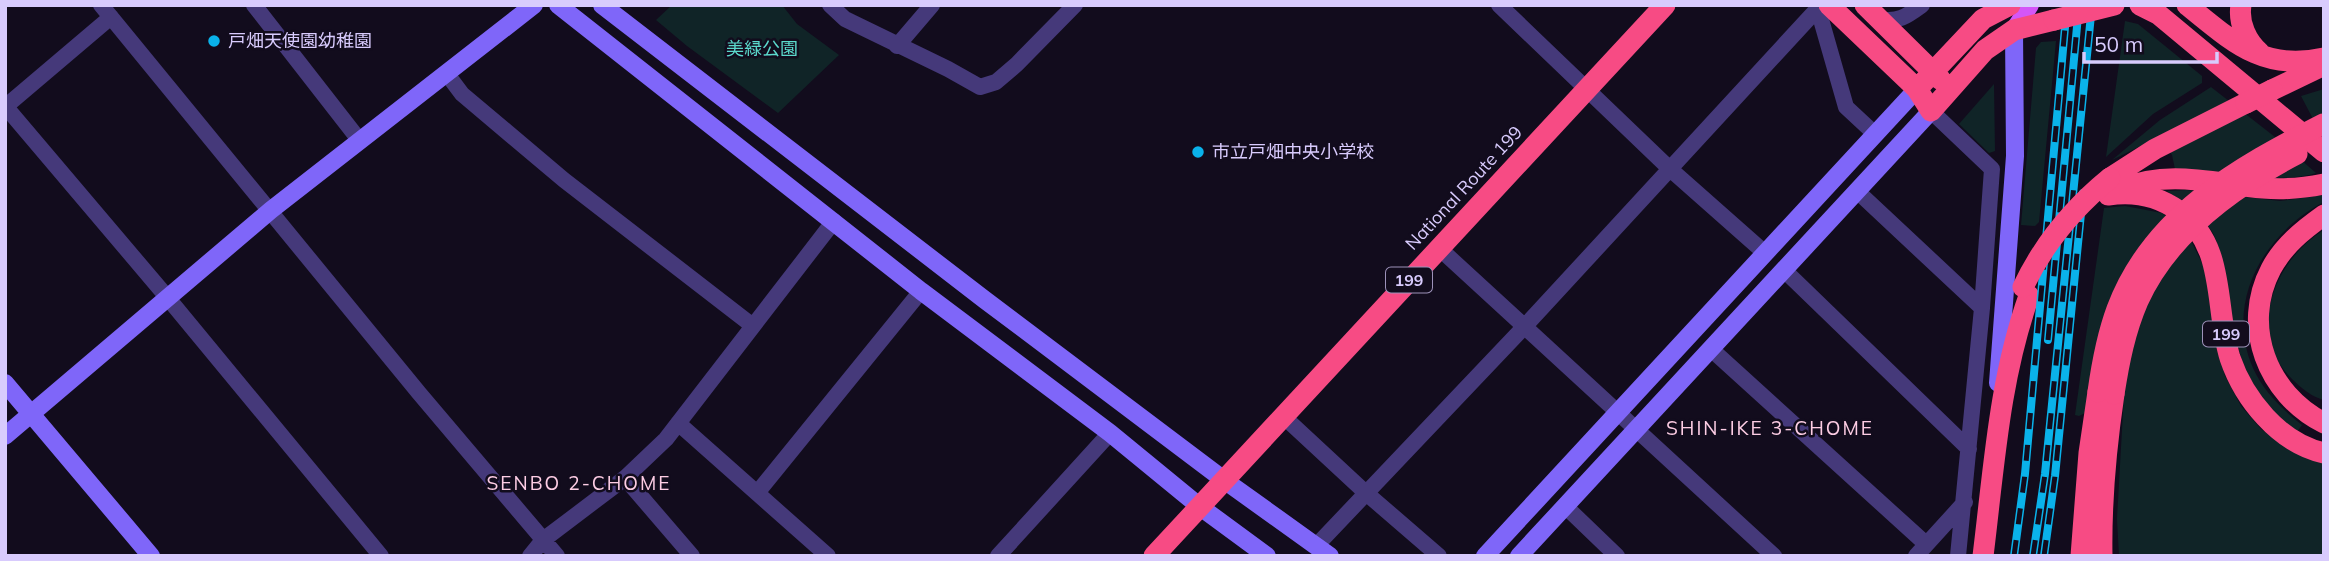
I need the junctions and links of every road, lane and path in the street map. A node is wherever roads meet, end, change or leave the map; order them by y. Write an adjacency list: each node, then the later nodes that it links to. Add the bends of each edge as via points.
1 (254, 5): 34 (street)
2 (534, 5): 26 (street)
3 (558, 5): 42 (street)
4 (602, 5): 70 (street)
5 (830, 5): 21 (street, via 845,19)
6 (932, 5): 21 (street)
7 (1075, 5): 21 (street, via 1017,64 996,82 979,88)
8 (1499, 5): 28 (street)
9 (1665, 5): 28 (highway, National Route 199 / 199)
10 (1922, 5): 19 (street, via 1892,22)
11 (2010, 5): 20 (main road); 25 (highway, via 1983,19)
12 (2029, 5): 20 (main road)
13 (2114, 5): 20 (highway, bridge)
14 (2140, 5): 35 (highway)
15 (2186, 5): 23 (highway)
16 (2241, 5): 23 (highway, via 2246,36)
17 (1823, 6): 29 (highway); 33 (street, via 1846,107); 36 (street)
18 (109, 10): 30 (street); 40 (street)
19 (1872, 12): 25 (highway)
20 (2014, 30): 27 (highway, via 1985,50); 55 (street, via 2015,156)
21 (897, 46)
22 (2324, 58): 23 (highway, via 2303,63)
23 (2267, 60)
24 (2324, 65): 38 (highway, bridge, via 2155,149)
25 (1933, 72): 27 (highway); 29 (highway)
26 (447, 74): 34 (street); 51 (street, via 462,94 564,180)
27 (1950, 88): 31 (highway)
28 (1587, 89): 36 (street); 43 (highway, National Route 199 / 199)
29 (1917, 89): 31 (highway); 33 (street)
30 (5, 107): 48 (street)
31 (1931, 111): 39 (street); 49 (street, via 1992,169)
32 (2323, 129): 56 (highway, bridge, via 2269,152 2216,185 2168,227 2118,306 2109,335)
33 (1875, 134): 44 (street)
34 (360, 141): 40 (street)
35 (2324, 152)
36 (1670, 169): 44 (street); 50 (street)
37 (2324, 184): 38 (highway, via 2265,189 2172,178)
38 (2109, 187): 47 (highway, via 2065,235); 68 (highway, 199, via 2157,198 2200,231 2214,263 2230,357 2243,388 2263,415 2288,437)
39 (1857, 191): 45 (street); 49 (street)
40 (271, 210): 48 (street); 76 (street)
41 (2324, 215): 53 (highway, via 2288,244 2262,291 2259,339)
42 (834, 221): 46 (street); 51 (street)
43 (1439, 248): 50 (street); 60 (highway, National Route 199 / 199)
44 (1765, 253): 58 (street)
45 (1784, 270): 52 (street); 67 (street)
46 (921, 291): 65 (street); 71 (street)
47 (2026, 292): 55 (highway, via 2010,323); 64 (highway)
48 (167, 297): 59 (street); 80 (street)
49 (1982, 308): 67 (street)
50 (1525, 325): 58 (street); 72 (street)
51 (753, 327): 61 (street)
52 (1712, 349): 63 (street); 77 (street)
53 (2274, 379): 57 (highway); 62 (highway, via 2305,412)
54 (5, 383): 59 (street)
55 (1997, 387): 64 (highway)
56 (2106, 393): 95 (highway, via 2089,453); 96 (highway)
57 (2324, 410)
58 (1618, 411): 63 (street); 89 (street)
59 (31, 414): 66 (street); 79 (street)
60 (1283, 416): 70 (highway, National Route 199 / 199); 72 (street)
61 (678, 424): 69 (street); 71 (street)
62 (2324, 424)
63 (1637, 429): 75 (street); 92 (street)
64 (1997, 430): 94 (highway)
65 (1110, 433): 74 (street); 85 (street)
66 (5, 436)
67 (1969, 449): 73 (street)
68 (2324, 453)
69 (625, 478): 76 (street); 83 (street)
70 (1224, 480): 74 (highway, National Route 199 / 199); 78 (street)
71 (757, 493): 84 (street)
72 (1366, 493): 78 (street); 88 (street)
73 (1965, 502): 77 (street); 93 (street)
74 (1199, 506): 86 (highway, National Route 199 / 199); 87 (street)
75 (1564, 506): 90 (street); 91 (street)
76 (543, 540): 81 (street); 82 (street)
77 (1921, 550)
78 (1323, 551)
79 (150, 556)
80 (381, 556)
81 (530, 556)
82 (557, 556)
83 (692, 556)
84 (828, 556)
85 (998, 556)
86 (1154, 556)
87 (1267, 556)
88 (1439, 556)
89 (1485, 556)
90 (1519, 556)
91 (1617, 556)
92 (1774, 556)
93 (1958, 556)
94 (1983, 556)
95 (2081, 556)
96 (2102, 556)

